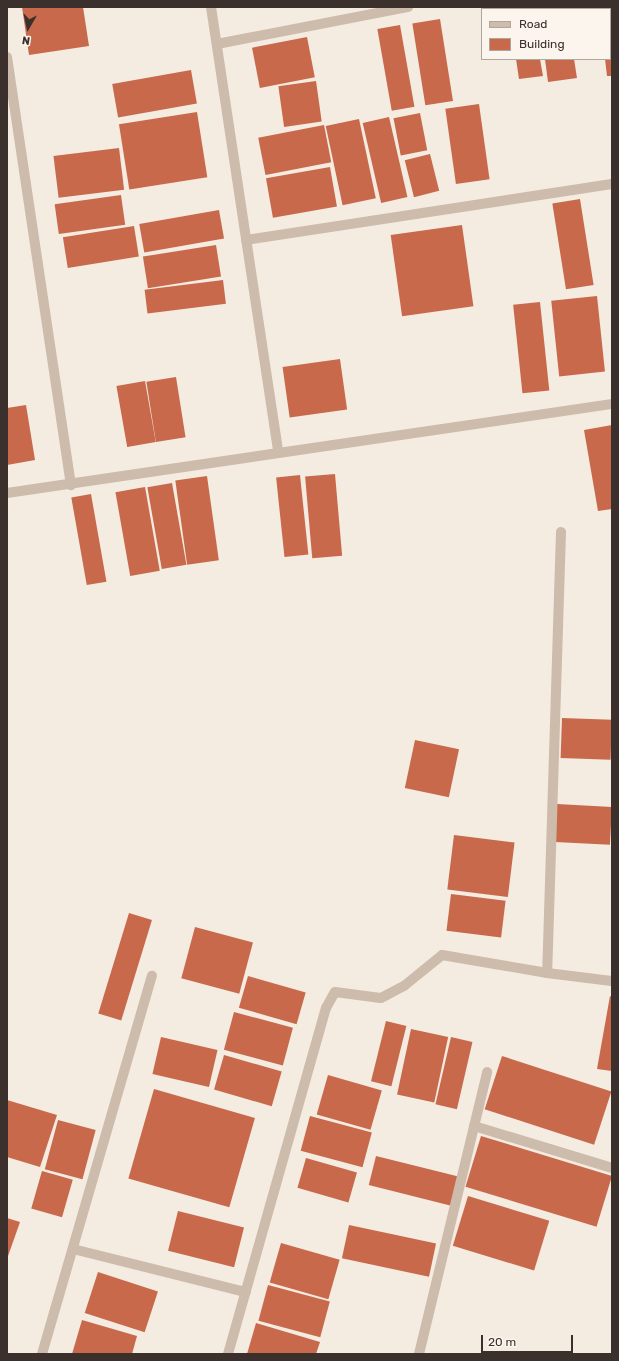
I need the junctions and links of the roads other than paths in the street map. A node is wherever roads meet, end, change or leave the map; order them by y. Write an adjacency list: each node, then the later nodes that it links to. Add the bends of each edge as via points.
1 (211, 7): 3 (street)
2 (408, 7): 3 (street)
3 (217, 44): 6 (street)
4 (7, 58): 9 (street)
5 (612, 184): 6 (street)
6 (246, 240): 8 (street)
7 (612, 404): 8 (street)
8 (278, 451): 9 (street)
9 (70, 485): 10 (street)
10 (7, 493)
11 (561, 532): 12 (street)
12 (547, 973): 14 (street); 19 (street, via 442,955 404,986 381,998 335,992 326,1008)
13 (152, 976): 18 (street)
14 (612, 981)
15 (487, 1072): 16 (street)
16 (474, 1126): 17 (street); 22 (street)
17 (612, 1168)
18 (73, 1249): 19 (street); 20 (street)
19 (246, 1292): 21 (street)
20 (42, 1354)
21 (228, 1354)
22 (419, 1354)

